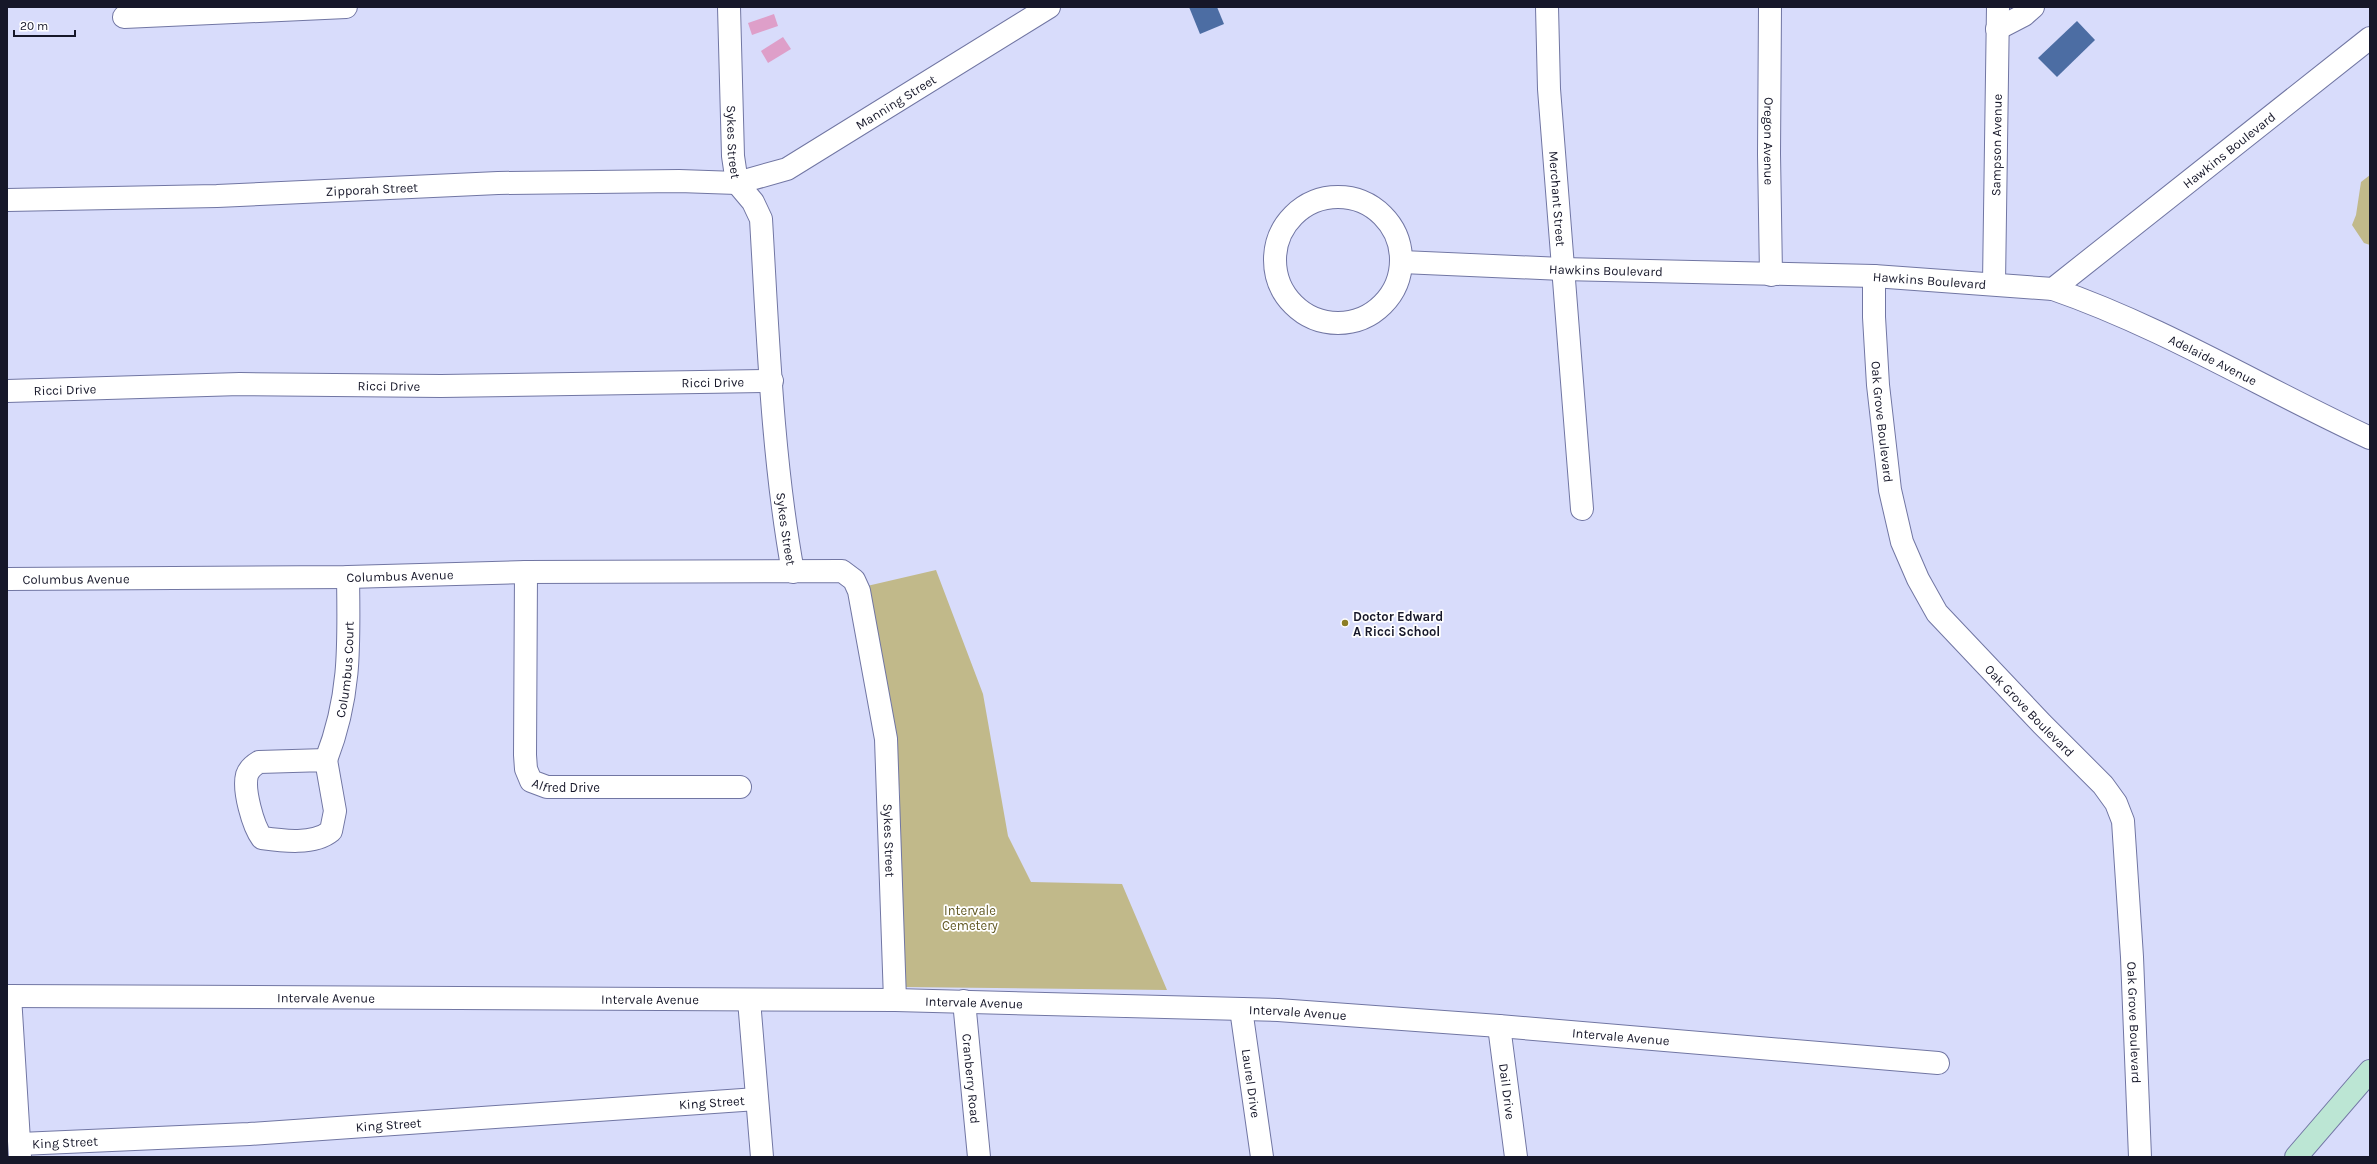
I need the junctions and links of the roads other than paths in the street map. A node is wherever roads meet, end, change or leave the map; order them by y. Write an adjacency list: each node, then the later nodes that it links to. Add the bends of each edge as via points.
1 (346, 7): 8 (street)
2 (729, 7): 11 (street, Sykes Street, via 733,156)
3 (1049, 7): 11 (street, Manning Street, via 787,169)
4 (1547, 7): 14 (street, Merchant Street, via 1547,55)
5 (1770, 7): 15 (street, Oregon Avenue)
6 (1998, 7): 9 (street, Sampson Avenue)
7 (2033, 7): 9 (street, via 2024,15)
8 (124, 17)
9 (1997, 29): 17 (street, Sampson Avenue)
10 (2370, 38): 18 (street, Hawkins Boulevard)
11 (737, 183): 12 (street, Zipporah Street, via 498,183 217,196); 19 (street, Sykes Street, via 753,202 761,219)
12 (7, 200)
13 (1402, 262): 13 (street, via 1400,278 1382,306 1369,316 1337,324 1320,321 1292,304 1282,291 1276,275 1274,258 1277,242 1294,214 1323,198 1340,196 1356,199 1384,216 1396,235); 14 (street, Hawkins Boulevard)
14 (1562, 269): 15 (street, Hawkins Boulevard); 22 (street, Merchant Street)
15 (1771, 275): 16 (street, Hawkins Boulevard)
16 (1874, 276): 17 (street, Hawkins Boulevard); 43 (street, Oak Grove Boulevard, via 1878,385 1890,490 1902,542 1918,579 1937,613 2103,784 2116,803 2123,821 2132,957)
17 (1994, 283): 18 (street, Hawkins Boulevard)
18 (2053, 289): 21 (street, Adelaide Avenue, via 2146,327)
19 (772, 381): 20 (street, Ricci Drive, via 441,386 240,384); 24 (street, Sykes Street, via 785,527)
20 (7, 391)
21 (2370, 438)
22 (1582, 509)
23 (526, 572): 24 (street, Columbus Avenue); 25 (street, Columbus Avenue); 28 (street, Alfred Drive, via 525,755 526,769 531,781 547,787)
24 (793, 572): 31 (street, Sykes Street, via 842,571 854,580 860,591 886,738)
25 (348, 577): 26 (street, Columbus Avenue); 27 (street, Columbus Court, via 348,668 336,732)
26 (7, 579)
27 (326, 760): 27 (street, Columbus Court, via 335,811 331,830 317,838 262,838 249,808 246,776 251,767 259,762)
28 (740, 787)
29 (8, 996): 30 (street, Intervale Avenue); 38 (street)
30 (748, 1000): 31 (street, Intervale Avenue); 37 (street)
31 (894, 1000): 32 (street, Intervale Avenue)
32 (964, 1001): 33 (street, Intervale Avenue); 40 (street, Cranberry Road)
33 (1241, 1009): 34 (street, Intervale Avenue); 41 (street, Laurel Drive)
34 (1499, 1026): 35 (street, Intervale Avenue); 42 (street, Dail Drive)
35 (1938, 1063)
36 (2370, 1071): 44 (main road)
37 (757, 1100): 38 (street, King Street); 39 (street)
38 (20, 1150)
39 (762, 1157)
40 (979, 1157)
41 (1262, 1157)
42 (1516, 1157)
43 (2140, 1157)
44 (2296, 1157)

